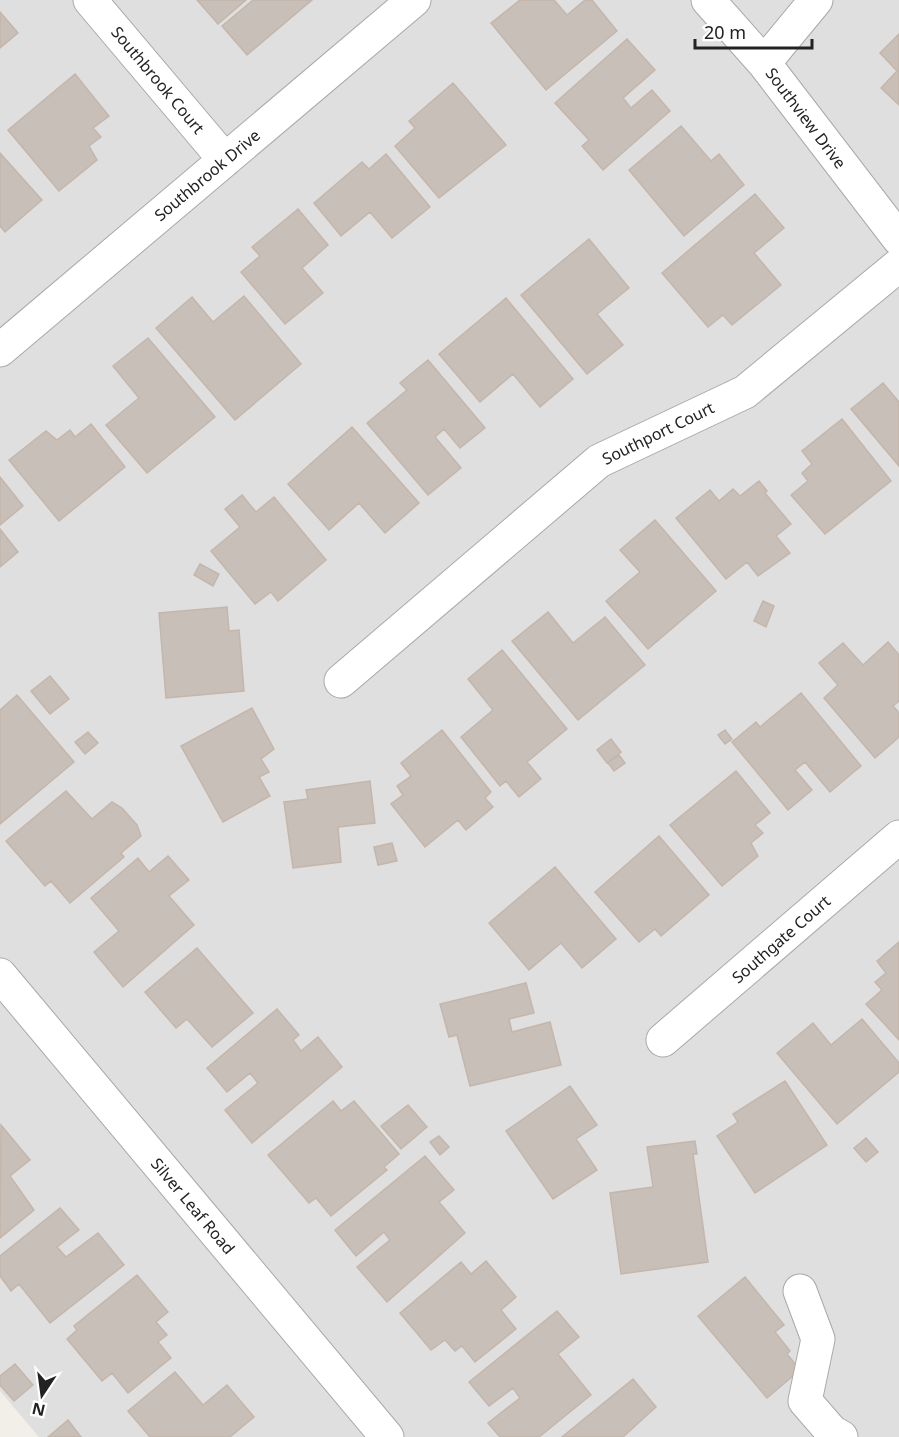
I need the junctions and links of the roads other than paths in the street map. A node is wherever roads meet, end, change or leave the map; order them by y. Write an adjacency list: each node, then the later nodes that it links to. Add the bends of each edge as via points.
1 (90, 0): 6 (street, Southbrook Court)
2 (414, 0): 6 (street, Southbrook Drive)
3 (708, 0): 5 (street, Southview Drive)
4 (816, 0): 5 (street)
5 (764, 63): 7 (street, Southview Drive)
6 (225, 160): 9 (street, Southbrook Drive)
7 (899, 239)
8 (899, 265): 10 (street, Southport Court, via 745,392 599,461)
9 (0, 350)
10 (341, 681)
11 (899, 837): 13 (street, Southgate Court)
12 (0, 975): 15 (street, Silver Leaf Road)
13 (663, 1040)
14 (800, 1291): 16 (street, via 818,1339 805,1401)
15 (387, 1437)
16 (841, 1437)

